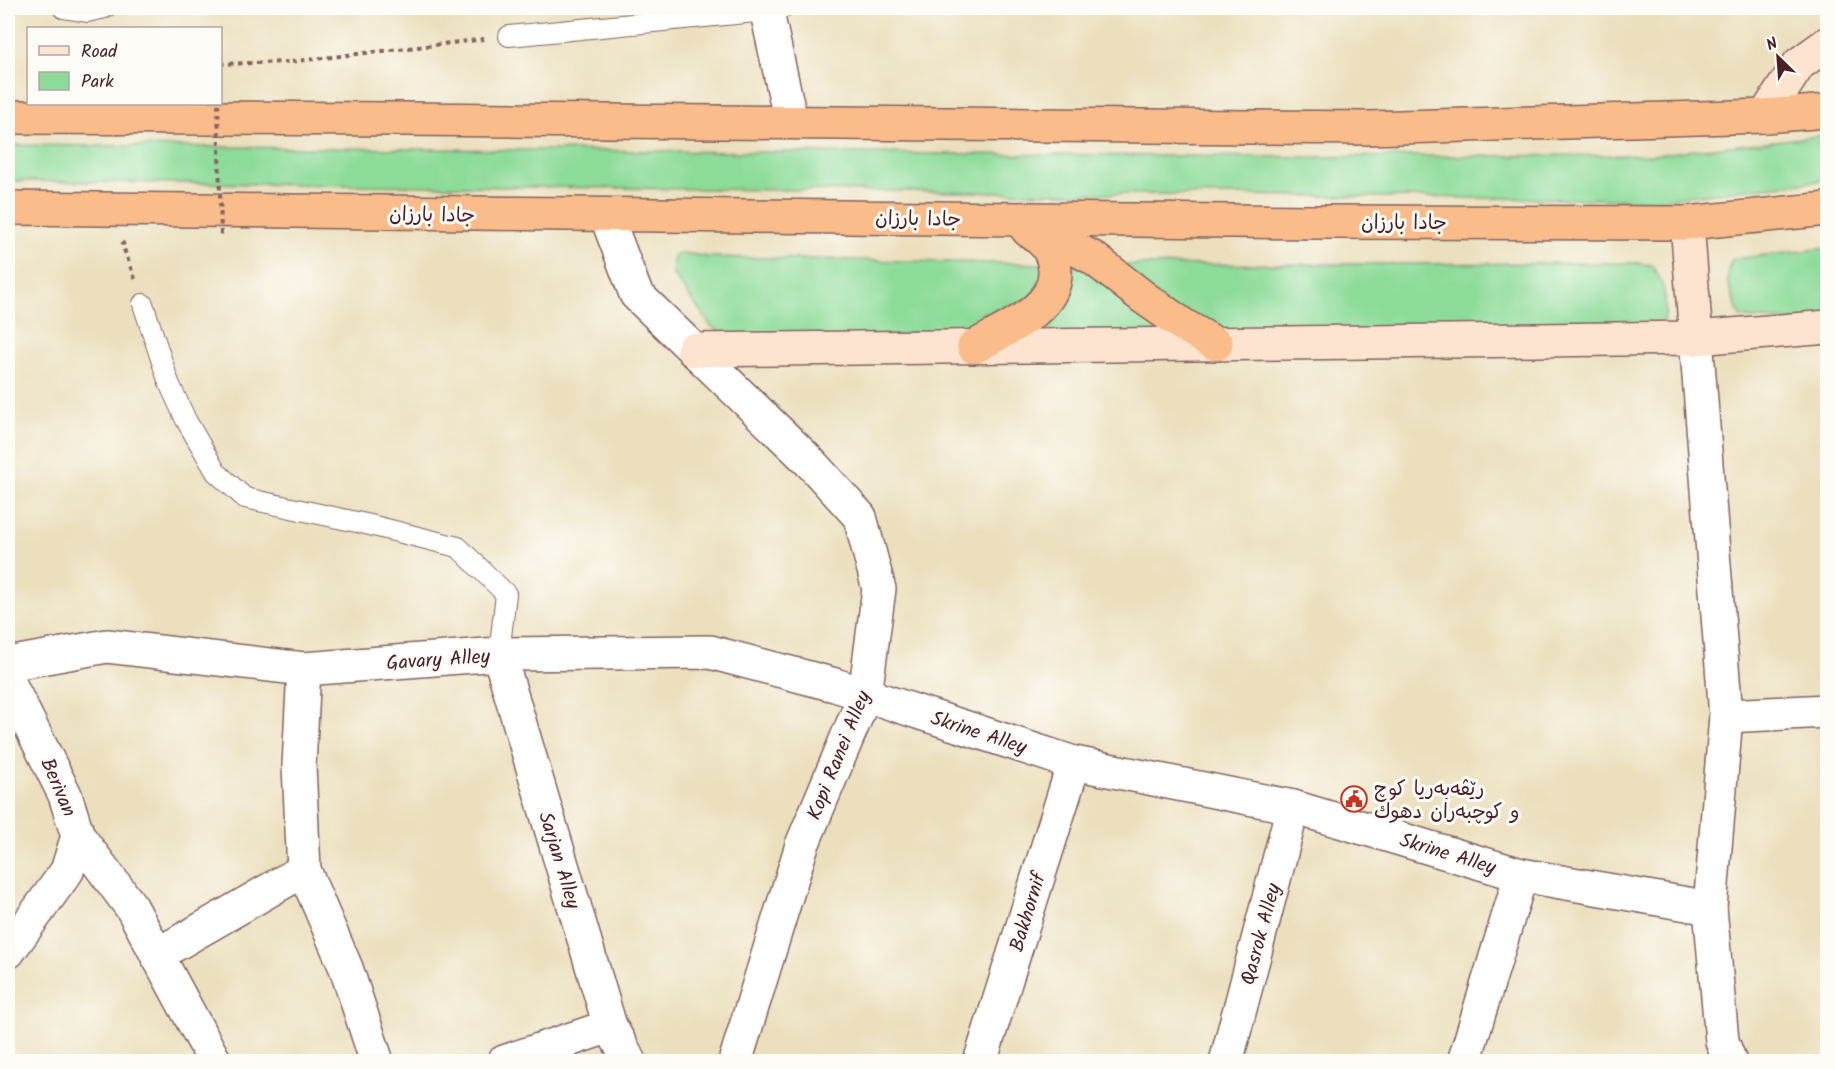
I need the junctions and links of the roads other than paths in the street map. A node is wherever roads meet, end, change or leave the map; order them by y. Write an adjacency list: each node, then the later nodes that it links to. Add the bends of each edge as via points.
1 (63, 8): 3 (lane)
2 (772, 9): 4 (lane); 10 (street)
3 (94, 16)
4 (508, 36)
5 (1827, 44): 8 (main road, via 1799,64)
6 (115, 111): 9 (highway); 10 (highway)
7 (1827, 111): 8 (highway)
8 (1765, 116): 10 (highway, via 1368,128)
9 (8, 117)
10 (791, 122)
11 (8, 208): 13 (highway, جادا بارزان)
12 (1827, 209): 15 (highway, جادا بارزان)
13 (606, 215): 14 (highway, جادا بارزان); 21 (street, Kopi Ranei Alley, via 636,294)
14 (1008, 219): 15 (highway, جادا بارزان); 19 (highway, via 1093,258); 20 (highway, via 1045,242 1054,259 1055,280 1046,300 1029,315)
15 (1688, 223): 18 (main road)
16 (144, 304): 22 (lane, via 169,383 216,472 245,498 458,547 506,594)
17 (1827, 327): 18 (main road)
18 (1696, 338): 19 (main road); 28 (street)
19 (1215, 344): 20 (main road)
20 (974, 346): 21 (main road)
21 (693, 350): 26 (street, Kopi Ranei Alley, via 860,517 879,589)
22 (499, 654): 24 (street, Gavary Alley); 26 (street, Gavary Alley, via 710,652); 37 (street, Sarjan Alley)
23 (8, 664): 24 (street, Gavary Alley, via 107,646)
24 (304, 669): 32 (street, via 299,766)
25 (8, 681): 31 (street, Berivan, via 65,795)
26 (865, 694): 29 (street, Skrine Alley); 42 (street, Kopi Ranei Alley, via 802,845)
27 (1827, 711): 28 (street)
28 (1726, 716): 34 (street)
29 (1074, 763): 30 (street, Skrine Alley); 43 (street, Bakhornif)
30 (1293, 807): 33 (street, Skrine Alley); 44 (street, Qasrok Alley)
31 (78, 836): 35 (street, Berivan, via 67,871); 36 (street, via 132,908)
32 (304, 870): 36 (street); 39 (street, via 346,968)
33 (1521, 875): 34 (street, Skrine Alley); 45 (street)
34 (1710, 908): 46 (street, via 1722,1041)
35 (8, 952)
36 (157, 954): 38 (street)
37 (609, 1026): 40 (street); 41 (street, Sarjan Alley)
38 (215, 1062)
39 (377, 1062)
40 (504, 1062)
41 (630, 1062)
42 (735, 1062)
43 (980, 1062)
44 (1226, 1062)
45 (1464, 1062)
46 (1730, 1062)

